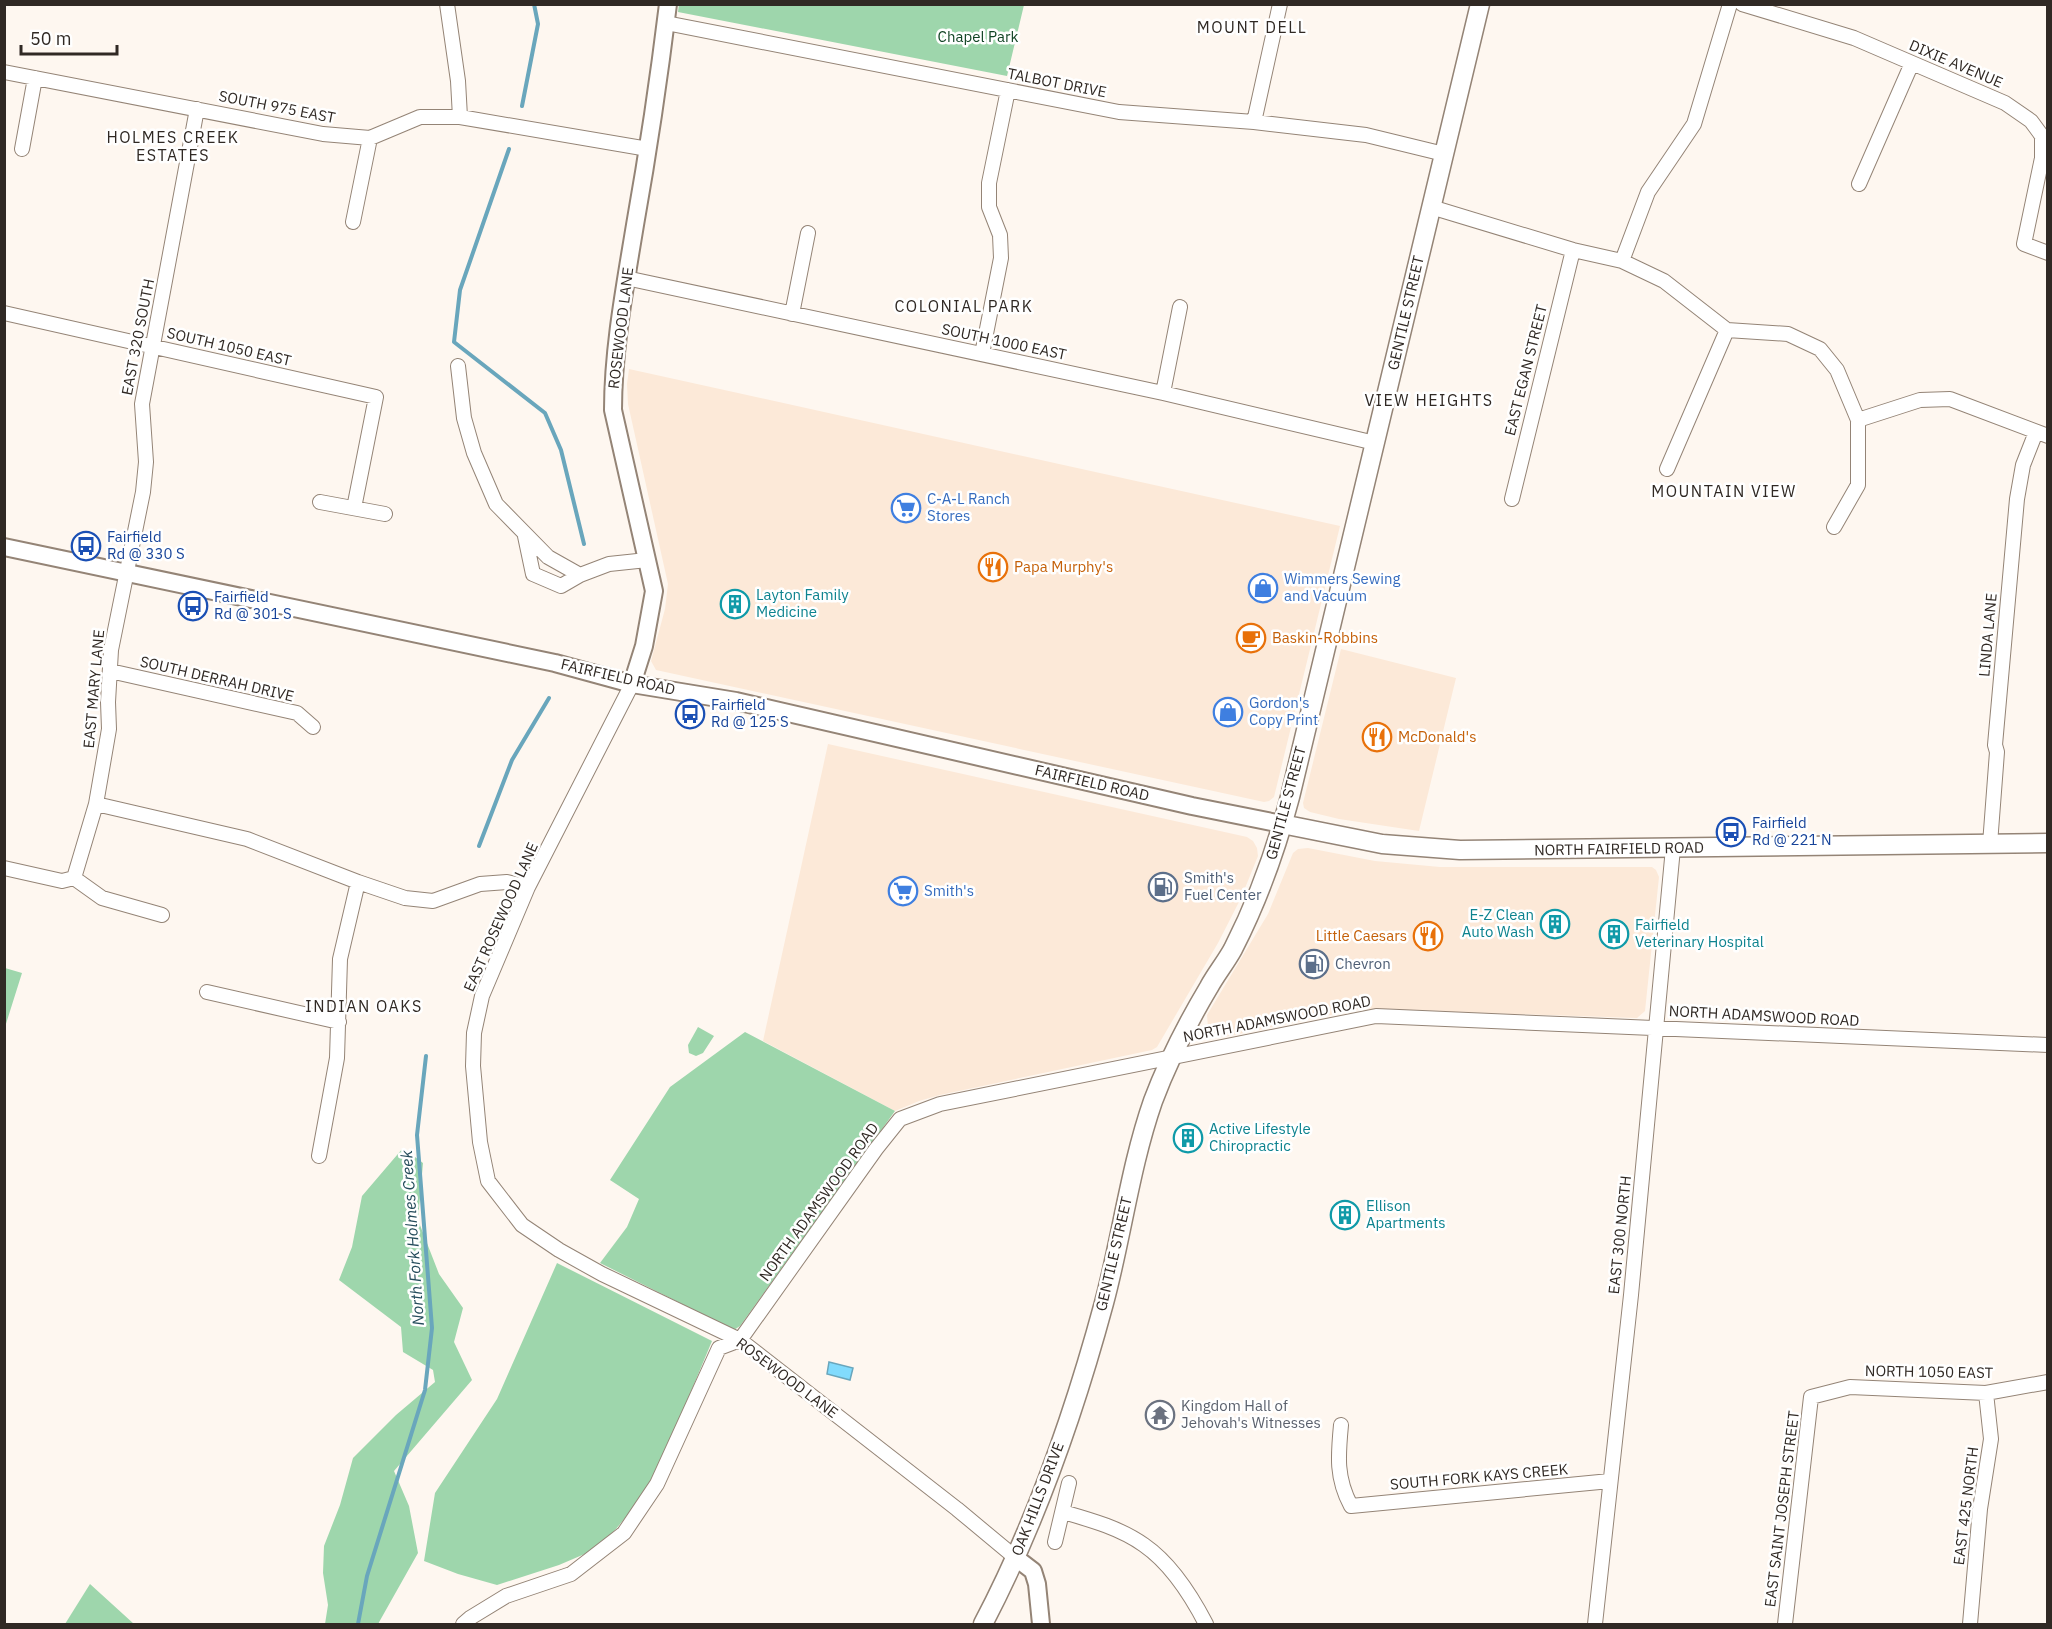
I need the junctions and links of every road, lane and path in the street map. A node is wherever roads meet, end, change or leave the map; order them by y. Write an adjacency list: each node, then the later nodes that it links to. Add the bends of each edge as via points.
1 (447, 4): 13 (street)
2 (668, 4): 7 (street, ROSEWOOD LANE)
3 (1280, 4): 14 (street)
4 (1480, 4): 18 (main road, GENTILE STREET)
5 (1730, 4): 25 (street, via 1694,124 1648,192)
6 (1742, 4): 8 (street, DIXIE AVENUE, via 1854,38)
7 (666, 23): 11 (street, TALBOT DRIVE); 17 (street, ROSEWOOD LANE)
8 (1912, 63): 19 (street); 24 (street, DIXIE AVENUE, via 2005,103 2031,121 2042,136 2042,158 2024,244)
9 (4, 72): 10 (street, SOUTH 975 EAST)
10 (35, 78): 12 (street, SOUTH 975 EAST); 16 (street)
11 (1008, 90): 14 (street, TALBOT DRIVE, via 1119,112); 32 (street, via 989,183 989,207 1000,235 1001,258)
12 (197, 109): 15 (street, SOUTH 975 EAST, via 323,134); 31 (street, EAST 320 SOUTH)
13 (460, 117): 15 (street, SOUTH 975 EAST, via 420,117); 17 (street, SOUTH 975 EAST)
14 (1254, 122): 18 (street, TALBOT DRIVE, via 1366,135)
15 (370, 138): 21 (street)
16 (22, 149)
17 (648, 149): 26 (street, ROSEWOOD LANE)
18 (1444, 154): 20 (main road, GENTILE STREET)
19 (1859, 184)
20 (1431, 207): 23 (street); 37 (main road, GENTILE STREET)
21 (353, 222)
22 (808, 233): 29 (street)
23 (1573, 250): 25 (street); 39 (street, EAST EGAN STREET)
24 (2048, 253)
25 (1622, 261): 30 (street, via 1664,281)
26 (626, 278): 29 (street, SOUTH 1000 EAST); 46 (street, ROSEWOOD LANE, via 613,410)
27 (1180, 308): 34 (street)
28 (4, 313): 31 (street, SOUTH 1050 EAST)
29 (792, 314): 32 (street, SOUTH 1000 EAST)
30 (1727, 330): 35 (street, via 1788,334 1820,349 1837,369); 38 (street)
31 (152, 346): 41 (street, SOUTH 1050 EAST, via 376,397); 47 (street, EAST 320 SOUTH, via 142,404 145,472)
32 (982, 354): 34 (street, SOUTH 1000 EAST)
33 (458, 366): 44 (street, via 464,418 474,453 496,504)
34 (1163, 393): 37 (street, SOUTH 1000 EAST)
35 (1858, 420): 36 (street, via 1920,400 1950,399); 43 (street, via 1858,485)
36 (2042, 434): 56 (street, LINDA LANE, via 2023,465 2017,499)
37 (1375, 443): 53 (main road, GENTILE STREET)
38 (1667, 469)
39 (1512, 499)
40 (320, 502): 41 (street)
41 (354, 508): 42 (street)
42 (385, 514)
43 (1834, 527)
44 (525, 536): 48 (street, via 548,557); 48 (street, via 533,574 561,586)
45 (4, 547): 47 (street, FAIRFIELD ROAD)
46 (647, 560): 48 (street, via 609,564); 50 (street, ROSEWOOD LANE, via 654,591)
47 (126, 572): 49 (street, EAST MARY LANE); 50 (street, FAIRFIELD ROAD, via 555,663)
48 (580, 575)
49 (110, 671): 51 (street, SOUTH DERRAH DRIVE, via 297,713); 52 (street, EAST MARY LANE, via 109,729)
50 (632, 684): 53 (street, FAIRFIELD ROAD, via 736,701); 61 (street, EAST ROSEWOOD LANE)
51 (313, 727)
52 (96, 804): 59 (street, EAST MARY LANE); 60 (street, via 247,839)
53 (1282, 824): 54 (main road, FAIRFIELD ROAD); 67 (main road, GENTILE STREET, via 1253,907)
54 (1336, 835): 57 (main road, NORTH FAIRFIELD ROAD, via 1408,847 1460,850)
55 (2048, 843): 56 (main road, NORTH FAIRFIELD ROAD)
56 (1990, 844): 57 (main road, NORTH FAIRFIELD ROAD)
57 (1672, 848): 65 (street, EAST 300 NORTH)
58 (4, 868): 59 (street, via 62,881)
59 (75, 878): 62 (street, via 102,898)
60 (358, 882): 61 (street, via 405,898 433,901 480,884 507,882); 64 (street, via 340,959)
61 (528, 887): 69 (street, EAST ROSEWOOD LANE, via 482,996 474,1033 480,1142)
62 (162, 915)
63 (207, 992): 64 (street)
64 (339, 1022): 68 (street, via 337,1058)
65 (1656, 1027): 66 (street, NORTH ADAMSWOOD ROAD); 67 (street, NORTH ADAMSWOOD ROAD, via 1376,1016); 76 (street, EAST 300 NORTH)
66 (2048, 1046)
67 (1170, 1056): 70 (street, NORTH ADAMSWOOD ROAD, via 940,1104 900,1119); 71 (main road, GENTILE STREET, via 1135,1165)
68 (319, 1156)
69 (488, 1181): 70 (street, ROSEWOOD LANE, via 522,1225 559,1250)
70 (740, 1340): 80 (street, ROSEWOOD LANE); 81 (street, via 719,1348 657,1484 624,1533 572,1574 506,1596)
71 (1084, 1369): 80 (main road, OAK HILLS DRIVE, via 1040,1501)
72 (2048, 1382): 73 (street, NORTH 1050 EAST)
73 (1986, 1393): 74 (street, NORTH 1050 EAST, via 1850,1387); 87 (street, EAST 425 NORTH, via 1992,1439 1980,1509)
74 (1811, 1397): 86 (street, EAST SAINT JOSEPH STREET)
75 (1341, 1425): 76 (street, SOUTH FORK KAYS CREEK, via 1338,1460 1343,1490 1352,1506)
76 (1610, 1481): 85 (street, EAST 300 NORTH)
77 (1069, 1484): 78 (street)
78 (1063, 1512): 79 (street); 84 (street, via 1107,1525 1145,1545 1173,1573)
79 (1055, 1542)
80 (1016, 1558): 82 (main road, OAK HILLS DRIVE); 83 (street, via 1033,1571)
81 (463, 1624)
82 (983, 1624)
83 (1041, 1624)
84 (1206, 1624)
85 (1594, 1624)
86 (1785, 1624)
87 (1970, 1624)

